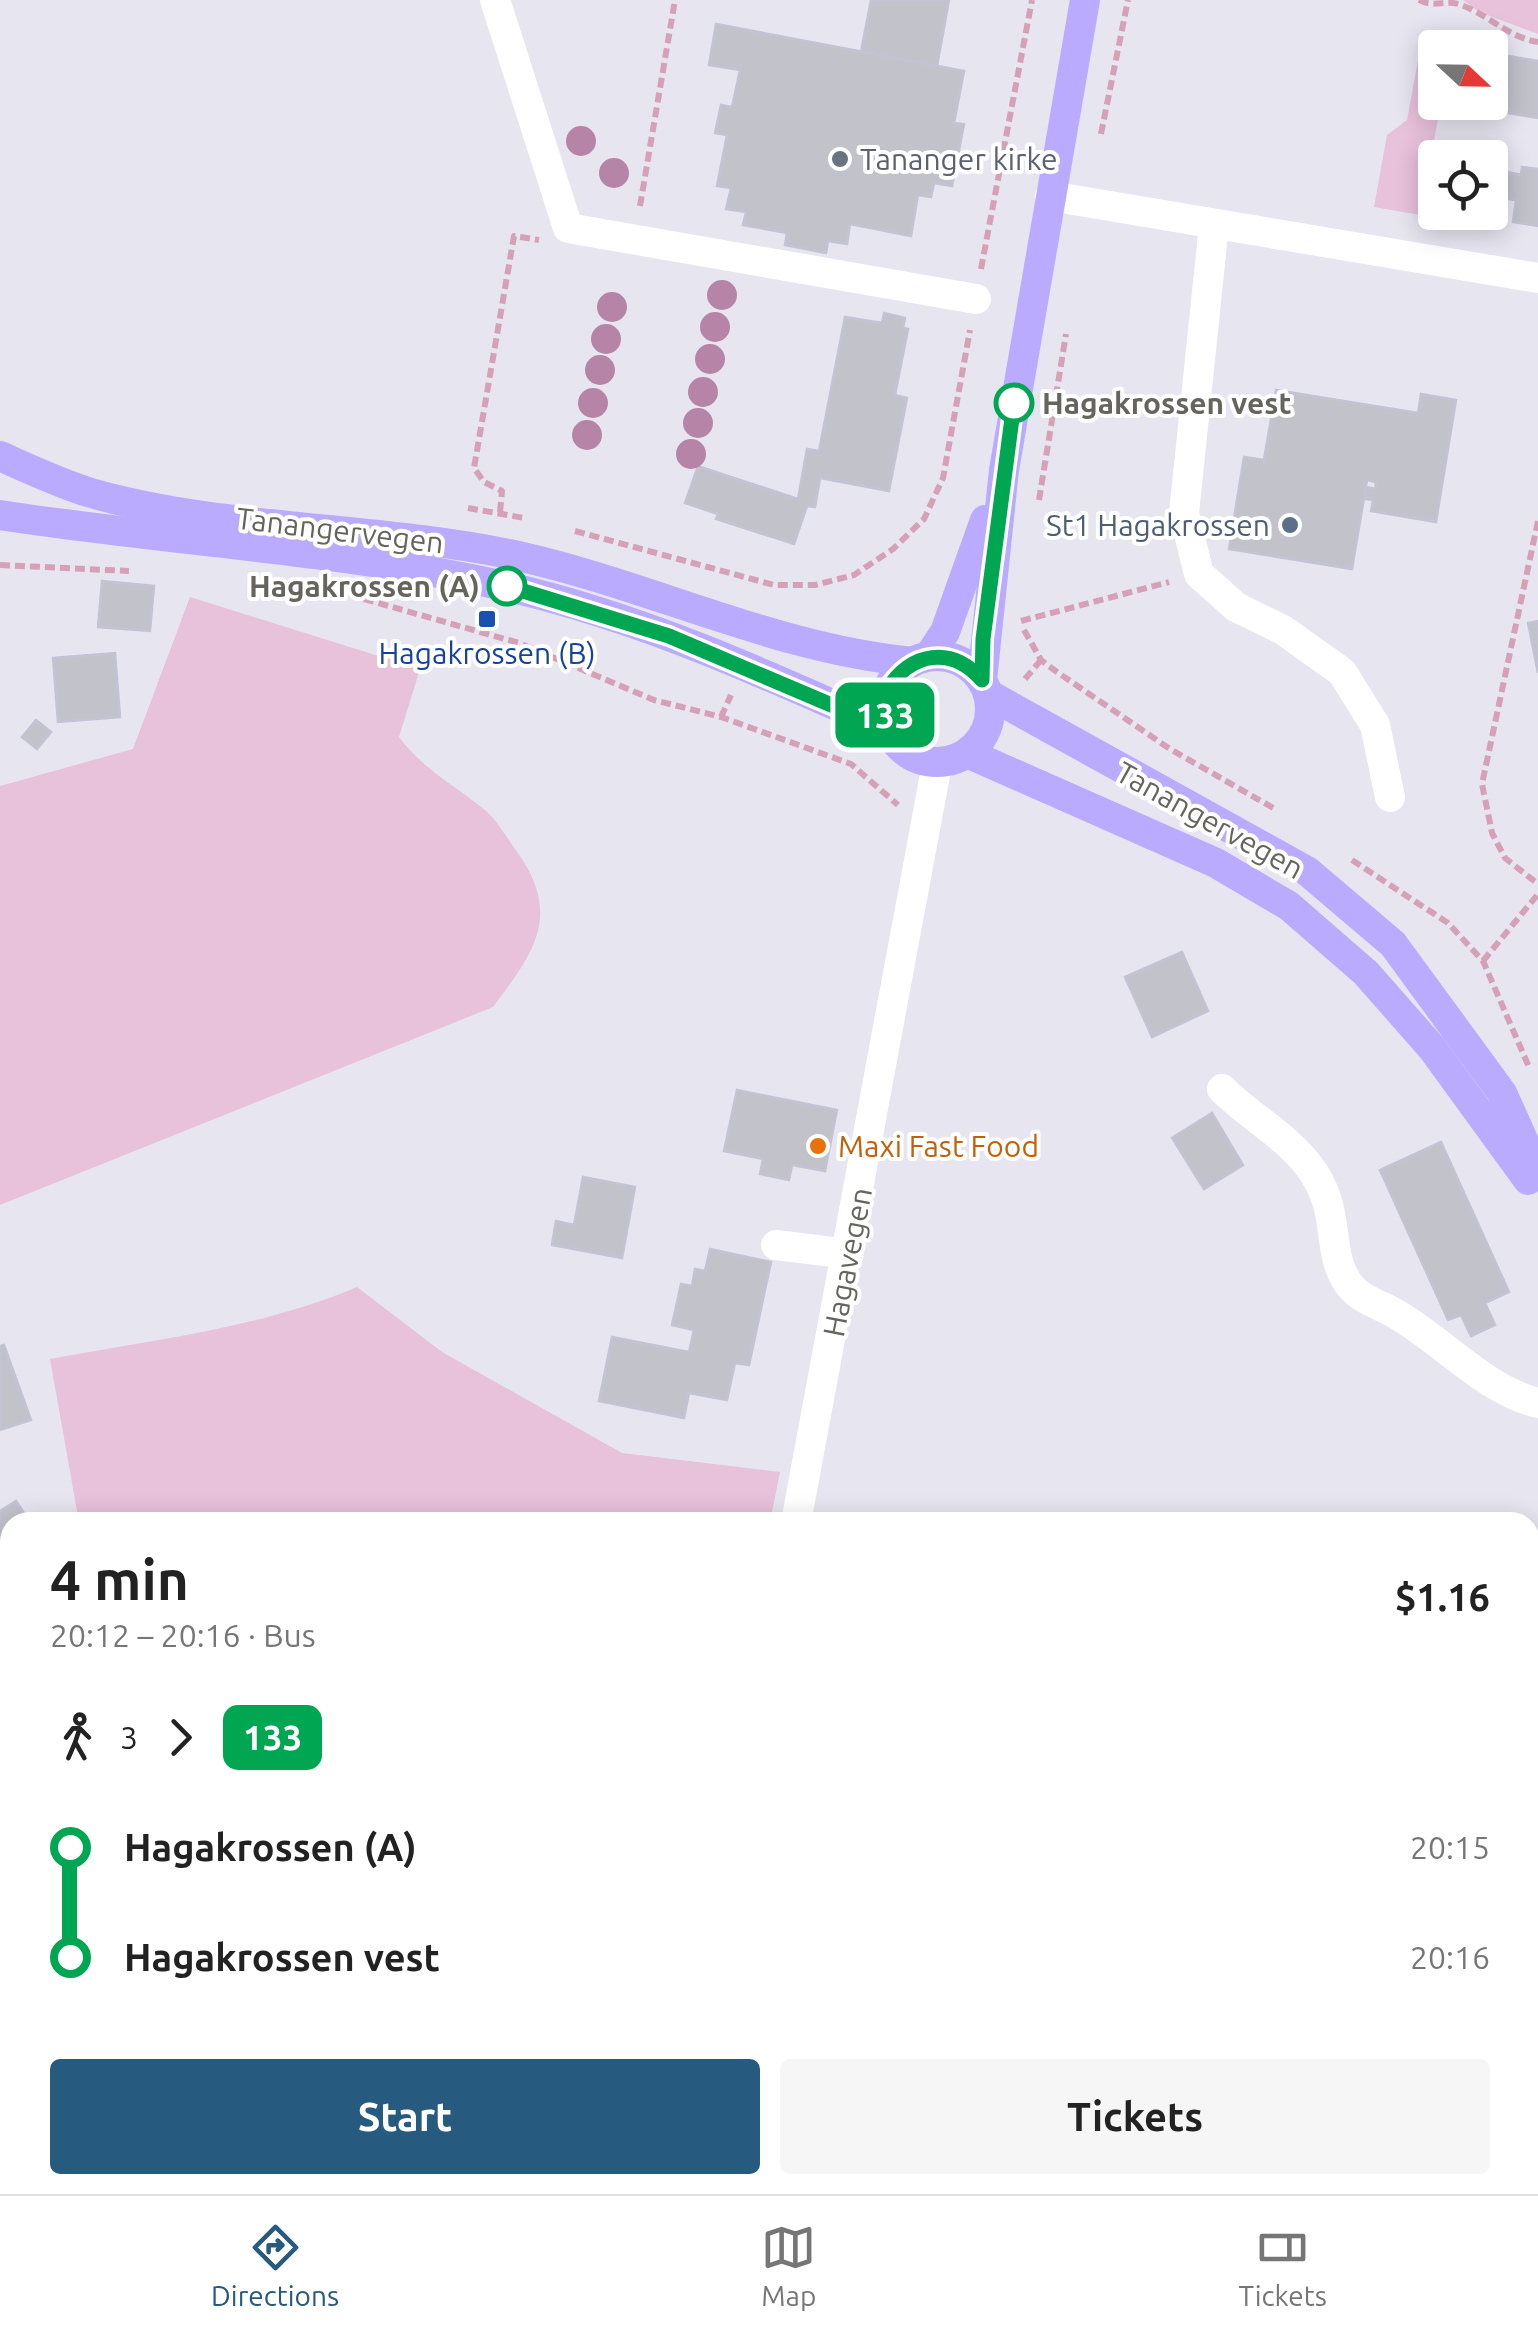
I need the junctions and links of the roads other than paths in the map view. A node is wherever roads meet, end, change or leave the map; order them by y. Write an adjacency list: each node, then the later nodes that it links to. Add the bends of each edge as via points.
1 (495, 0): 6 (street, via 568,228)
2 (1086, 0): 3 (main road)
3 (1050, 196): 4 (street); 8 (main road)
4 (1214, 225): 5 (street); 15 (street, via 1184,513 1198,574 1236,607 1342,672 1375,725)
5 (1538, 278)
6 (976, 299)
7 (0, 456): 10 (main road, Tanangervegen, via 90,492 519,556 786,638 857,656)
8 (1004, 470): 10 (main road, via 944,632); 11 (main road)
9 (0, 516): 12 (main road, Tanangervegen, via 341,555 507,586 669,636)
10 (921, 659): 11 (main road, via 959,661); 12 (main road, via 887,690)
11 (985, 687): 13 (main road, via 990,716); 17 (main road, Tanangervegen, via 1307,871 1393,944 1502,1093)
12 (888, 729): 14 (main road, via 914,757)
13 (967, 753): 14 (main road); 18 (main road, Tanangervegen, via 1216,863 1289,906 1366,972 1432,1048)
14 (936, 764): 20 (street, Hagavegen)
15 (1390, 797)
16 (1222, 1089): 21 (street, via 1310,1167 1333,1212 1349,1285 1435,1336 1496,1385)
17 (1538, 1173)
18 (1538, 1192)
19 (776, 1245): 20 (street)
20 (849, 1254): 22 (street, Hagavegen)
21 (1538, 1404)
22 (798, 1512)

